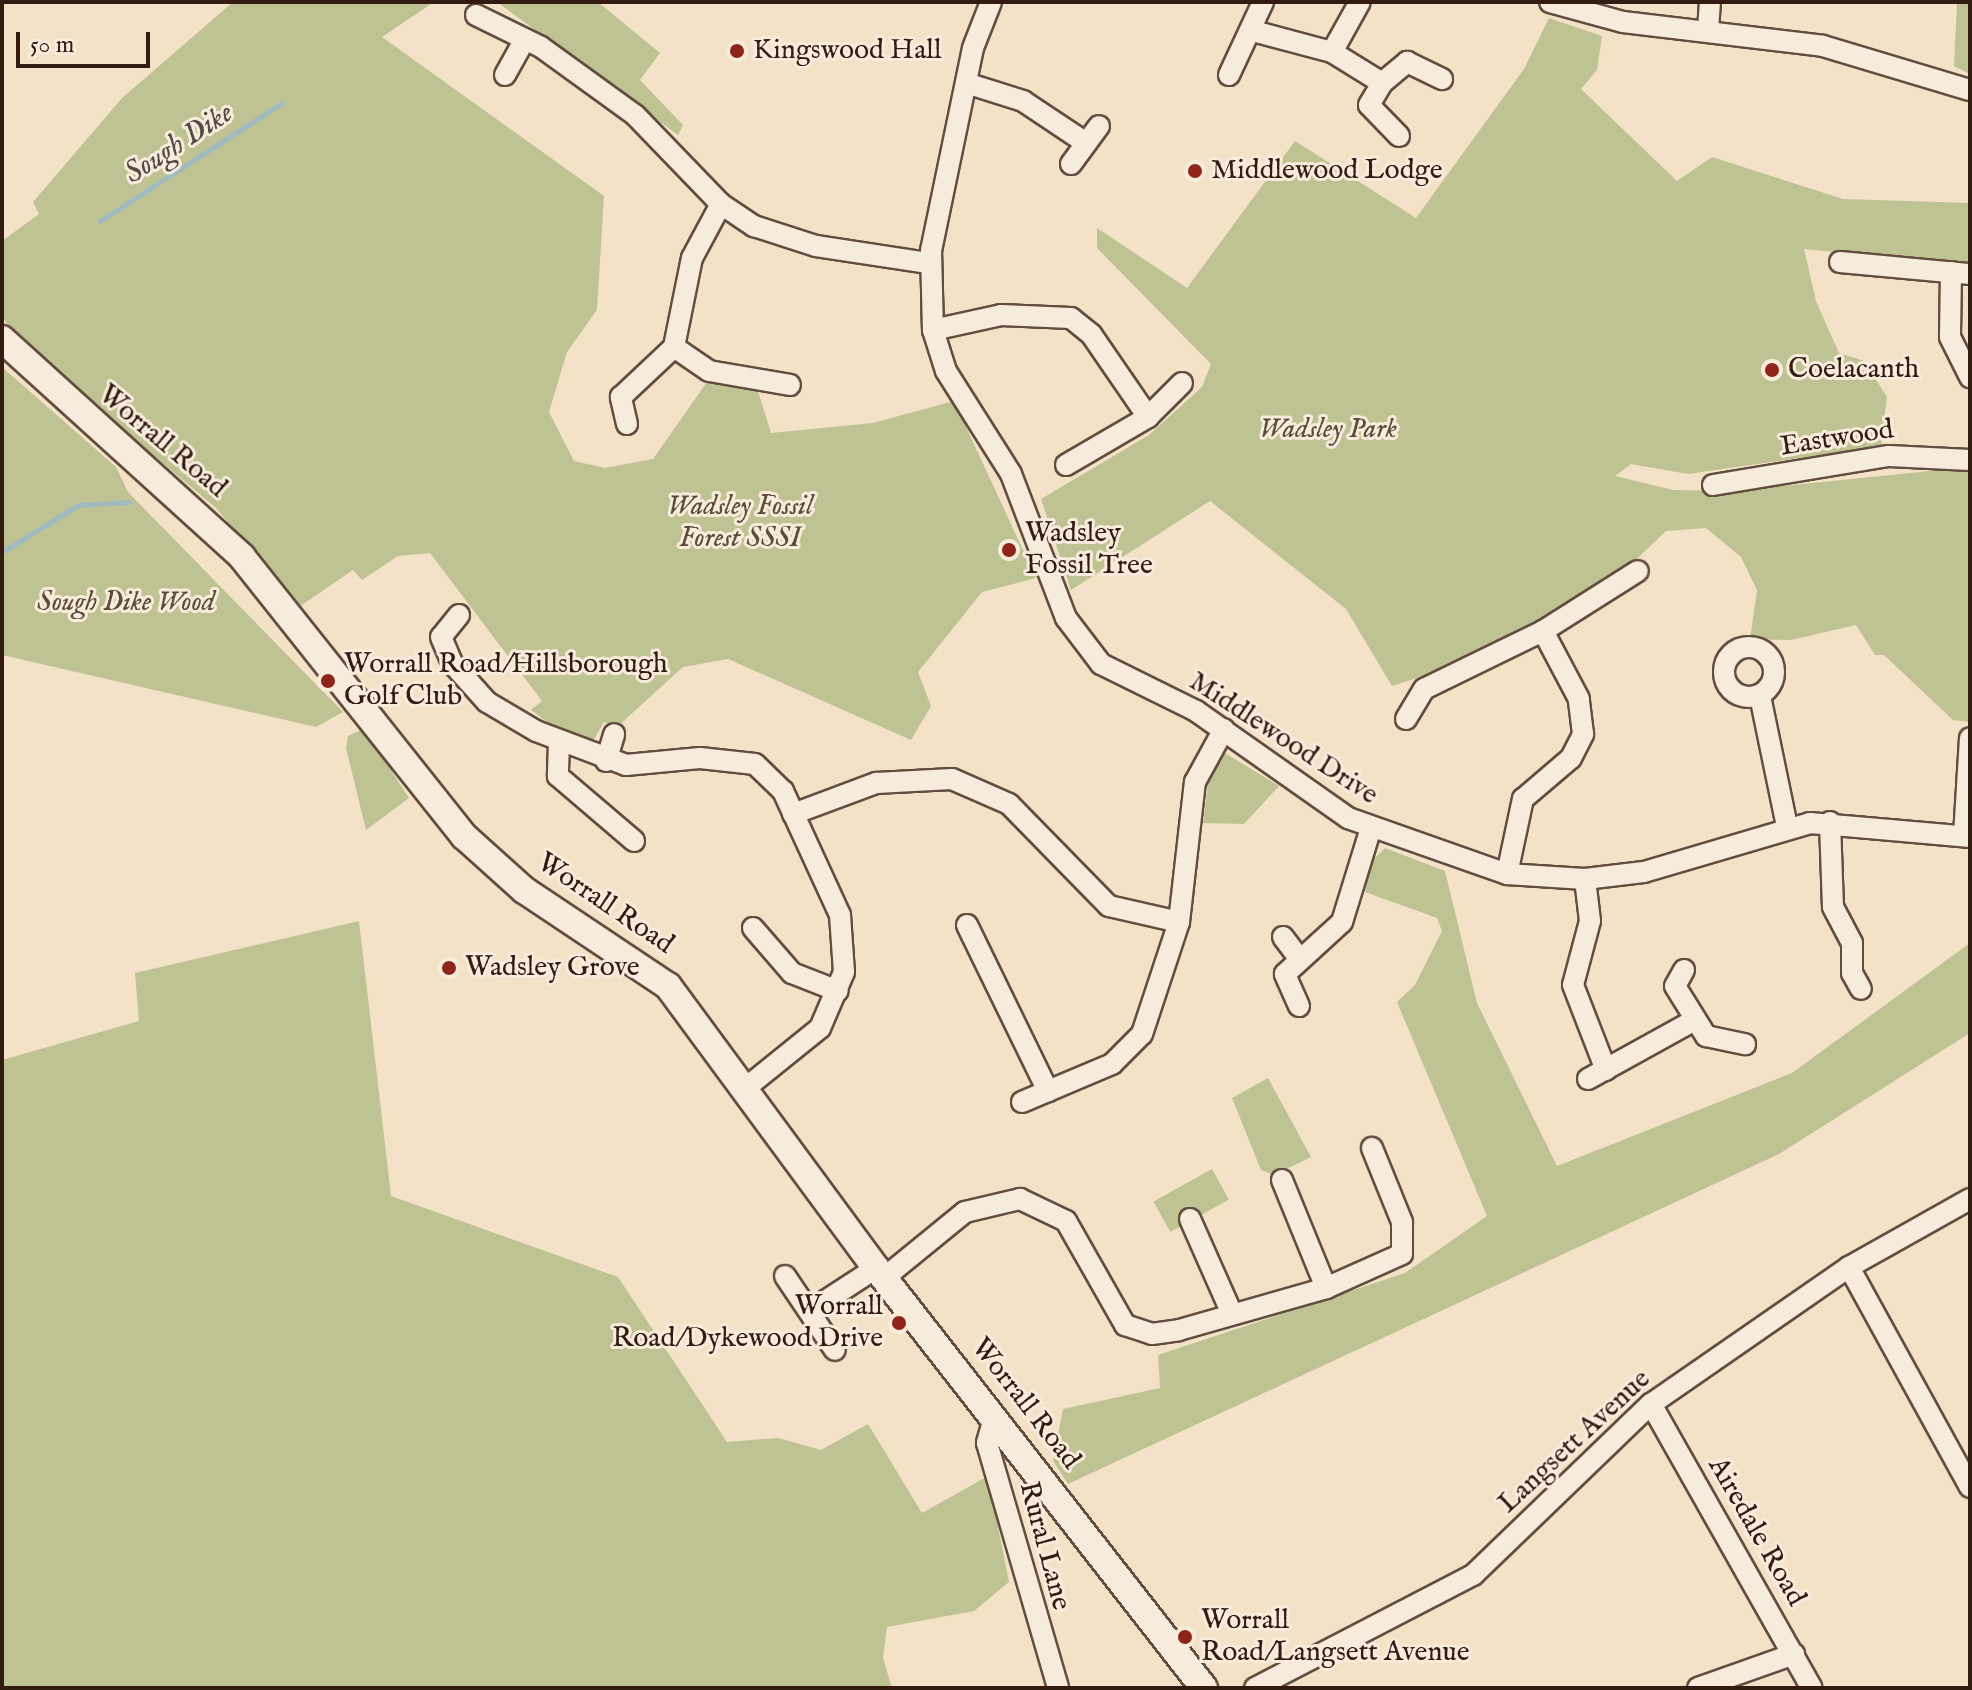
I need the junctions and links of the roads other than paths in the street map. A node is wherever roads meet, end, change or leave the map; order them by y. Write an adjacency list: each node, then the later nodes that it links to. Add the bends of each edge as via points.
1 (991, 2): 14 (street, Middlewood Drive)
2 (1263, 2): 8 (street)
3 (1360, 2): 10 (street)
4 (1550, 2): 7 (street, via 1623,22)
5 (1710, 2): 7 (street)
6 (476, 15): 9 (street)
7 (1708, 30): 16 (street, via 1833,49)
8 (1253, 31): 10 (street); 12 (street)
9 (525, 39): 11 (street); 21 (street, via 657,133)
10 (1332, 52): 15 (street)
11 (505, 75)
12 (1229, 75)
13 (1442, 79): 15 (street, via 1407,62)
14 (966, 83): 19 (street, via 1023,101); 23 (street, Middlewood Drive)
15 (1382, 83): 18 (street, via 1369,105)
16 (1970, 90)
17 (1099, 126): 19 (street)
18 (1399, 136)
19 (1086, 143): 20 (street)
20 (1071, 164)
21 (721, 204): 23 (street, via 778,237); 27 (street, via 692,258)
22 (1840, 262): 24 (street)
23 (929, 263): 25 (street, Middlewood Drive)
24 (1960, 273): 28 (street, via 1950,337)
25 (933, 330): 31 (street, via 1001,315 1071,318 1091,334); 41 (street, Middlewood Drive, via 946,371 1011,474 1074,632 1101,664)
26 (2, 339): 65 (street, Worrall Road, via 242,557 464,836 524,890 650,968)
27 (674, 347): 30 (street, via 709,371); 32 (street, via 624,390 620,406)
28 (1970, 377)
29 (1182, 383): 31 (street)
30 (790, 385)
31 (1148, 417): 34 (street)
32 (627, 424)
33 (1970, 460): 35 (street, Eastwood, via 1889,456)
34 (1066, 465)
35 (1713, 485)
36 (1638, 571): 38 (street)
37 (459, 615): 44 (street, via 441,637 470,685)
38 (1543, 631): 40 (street, via 1424,689); 52 (street, via 1579,699 1583,734 1571,758 1523,799)
39 (1760, 696): 48 (street)
40 (1406, 719)
41 (1224, 729): 49 (street, Middlewood Drive, via 1326,805); 54 (street, via 1195,782)
42 (614, 734): 45 (street)
43 (1970, 738): 50 (street)
44 (559, 742): 45 (street); 51 (street, via 558,776)
45 (606, 761): 46 (street, via 755,764)
46 (793, 814): 54 (street, via 898,778 962,782 1009,804 1109,906); 61 (street, via 840,915)
47 (1830, 822): 48 (street, Middlewood Drive); 50 (street, Middlewood Drive); 60 (street, via 1833,907 1852,943 1852,973)
48 (1787, 826): 53 (street, Middlewood Drive, via 1644,872)
49 (1371, 828): 52 (street, Middlewood Drive); 58 (street, via 1348,911)
50 (1967, 837)
51 (634, 841)
52 (1507, 874): 53 (street, Middlewood Drive)
53 (1585, 879): 63 (street, via 1590,921 1573,985 1597,1075)
54 (1179, 922): 66 (street, via 1152,1013 1131,1051)
55 (967, 925): 66 (street)
56 (753, 928): 61 (street, via 792,973)
57 (1283, 937): 58 (street)
58 (1299, 958): 62 (street, via 1285,974)
59 (1684, 970): 63 (street, via 1675,986)
60 (1861, 989)
61 (838, 991): 65 (street, via 808,1042)
62 (1299, 1006)
63 (1695, 1020): 64 (street, via 1706,1036)
64 (1745, 1044)
65 (747, 1087): 73 (street, Worrall Road)
66 (1048, 1091): 67 (street)
67 (1022, 1102)
68 (1372, 1148): 75 (street, via 1406,1246 1393,1262)
69 (1282, 1180): 75 (street)
70 (1970, 1199): 72 (street, Langsett Avenue)
71 (1190, 1219): 77 (street)
72 (1849, 1267): 79 (street, Langsett Avenue); 81 (street)
73 (880, 1273): 76 (street); 77 (street, via 965,1212 1020,1199 1066,1221 1113,1311 1140,1333); 80 (street, Worrall Road)
74 (785, 1276): 76 (street)
75 (1326, 1288): 77 (street)
76 (810, 1311): 78 (street)
77 (1232, 1314)
78 (835, 1350)
79 (1651, 1404): 82 (street, Airedale Road); 85 (street, Langsett Avenue, via 1473,1575)
80 (994, 1418): 83 (street, Rural Lane, via 987,1443); 84 (street, Worrall Road)
81 (1970, 1487)
82 (1794, 1654): 86 (street); 87 (street, Airedale Road)
83 (1058, 1688)
84 (1204, 1688)
85 (1255, 1688)
86 (1698, 1688)
87 (1812, 1688)

